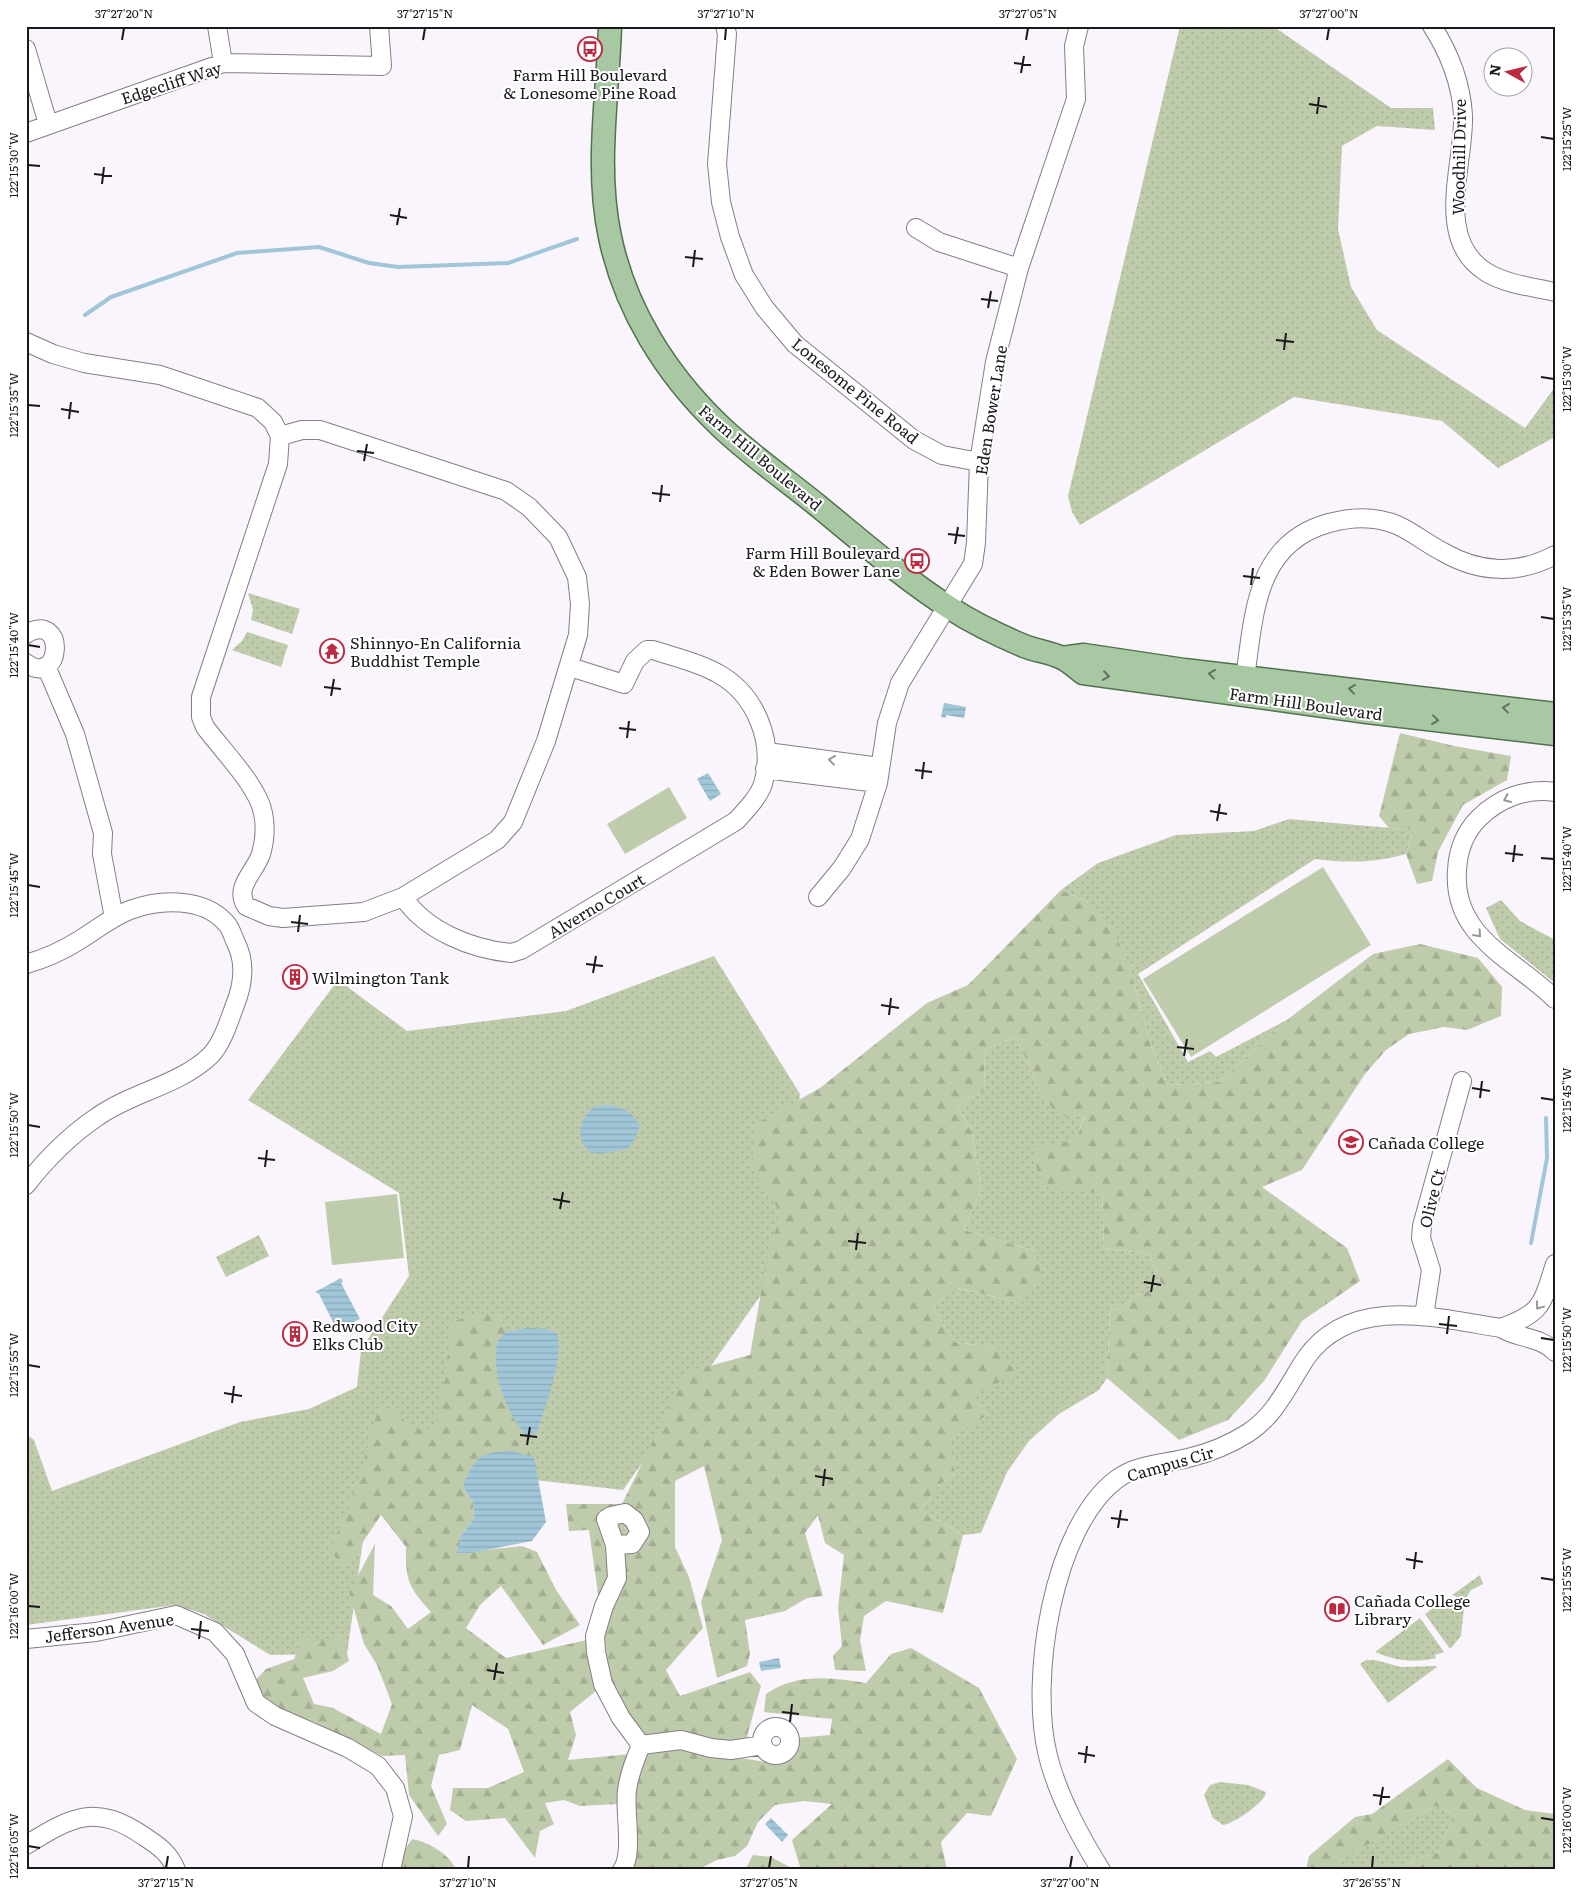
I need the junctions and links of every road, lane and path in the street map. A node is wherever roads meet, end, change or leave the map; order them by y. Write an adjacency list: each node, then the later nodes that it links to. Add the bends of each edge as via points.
1 (217, 26): 8 (street)
2 (379, 26): 8 (street, Edgecliff Way, via 382,66)
3 (610, 26): 18 (main road, Farm Hill Boulevard, via 602,168 605,203 617,265 627,294 647,333 671,371 720,426 867,546)
4 (725, 26): 16 (street, Lonesome Pine Road, via 717,164 721,202 744,275 764,307 795,344 914,440 942,455)
5 (1079, 26): 12 (street, Eden Bower Lane, via 1074,46 1076,99)
6 (1432, 26): 13 (street, Woodhill Drive, via 1454,66 1460,89 1463,116 1455,216 1467,254 1487,273)
7 (26, 49): 9 (street)
8 (223, 63): 9 (street, Edgecliff Way)
9 (48, 124): 10 (street, Edgecliff Way)
10 (26, 133)
11 (916, 228): 12 (street, via 939,242)
12 (1019, 268): 16 (street, Eden Bower Lane, via 995,362)
13 (1555, 292)
14 (26, 342): 15 (street, via 84,363 160,375 249,404 265,413)
15 (280, 436): 23 (street, via 311,429 335,433 506,491 529,507 558,537 577,577 580,604 578,635); 30 (street, via 278,464 199,708 205,727 255,791 263,810 266,827 260,856 241,895 246,906 283,918 364,912)
16 (979, 462): 18 (street, Eden Bower Lane, via 973,564)
17 (1555, 555): 24 (street, via 1530,565 1492,570 1457,560 1410,532 1377,520 1341,519 1319,526 1297,538 1268,570 1259,590)
18 (948, 607): 20 (main road, Farm Hill Boulevard, via 1001,636); 28 (street, Eden Bower Lane, via 900,683 887,724)
19 (26, 634): 22 (street, via 37,630 53,638 56,650)
20 (1062, 658): 24 (main road, Farm Hill Boulevard, one-way to 20, via 1084,655); 26 (main road, Farm Hill Boulevard, one-way to 26, via 1083,673)
21 (26, 663): 22 (street, via 35,667)
22 (46, 666): 32 (street, via 75,734 103,833 102,854)
23 (570, 667): 27 (street, via 624,684 638,657 647,650 653,650 716,672 744,693 755,710); 30 (street, via 546,741 514,822 497,840)
24 (1245, 678): 25 (main road, Farm Hill Boulevard, one-way to 24)
25 (1555, 714)
26 (1555, 734)
27 (766, 761): 28 (street); 30 (street, Alverno Court, via 762,785 752,804 736,821 522,950 501,952 446,935 411,910)
28 (879, 775): 31 (street, Eden Bower Lane, via 860,839)
29 (1555, 792): 34 (street, one-way to 34, via 1519,794 1485,812 1463,841 1456,880 1458,900 1477,934)
30 (403, 897)
31 (818, 897)
32 (114, 918): 33 (street, via 75,943); 36 (street, via 130,910 161,903 185,903 206,909 226,923 242,955 242,989 211,1055 179,1078 98,1115 69,1137)
33 (26, 964)
34 (1555, 1000)
35 (1462, 1081): 38 (street, Olive Ct, via 1422,1226 1421,1238 1431,1270)
36 (26, 1185)
37 (1555, 1264): 39 (street, one-way to 39, via 1544,1301 1538,1309)
38 (1424, 1316): 39 (street, Campus Cir); 49 (street, Campus Cir, via 1388,1315 1354,1322 1340,1329 1307,1358 1280,1402 1250,1432 1222,1448 1187,1459 1151,1465 1120,1478 1095,1501 1085,1516 1064,1566 1050,1616 1042,1666 1041,1707 1048,1758 1075,1825)
39 (1501, 1328): 40 (street, Campus Cir, via 1542,1342)
40 (1555, 1352)
41 (615, 1546): 43 (street, via 617,1578 595,1636 596,1652 603,1684 620,1718)
42 (26, 1639): 47 (street, Jefferson Avenue, via 96,1632 176,1616 215,1632 235,1654 256,1703 275,1716 348,1748 378,1766 395,1788 403,1816)
43 (641, 1745): 44 (street, via 681,1740 731,1750); 48 (street, via 627,1792 627,1855)
44 (763, 1745)
45 (26, 1845): 46 (street, via 54,1828 80,1818 104,1816 124,1823 162,1849)
46 (176, 1870)
47 (391, 1870)
48 (622, 1870)
49 (1101, 1870)

